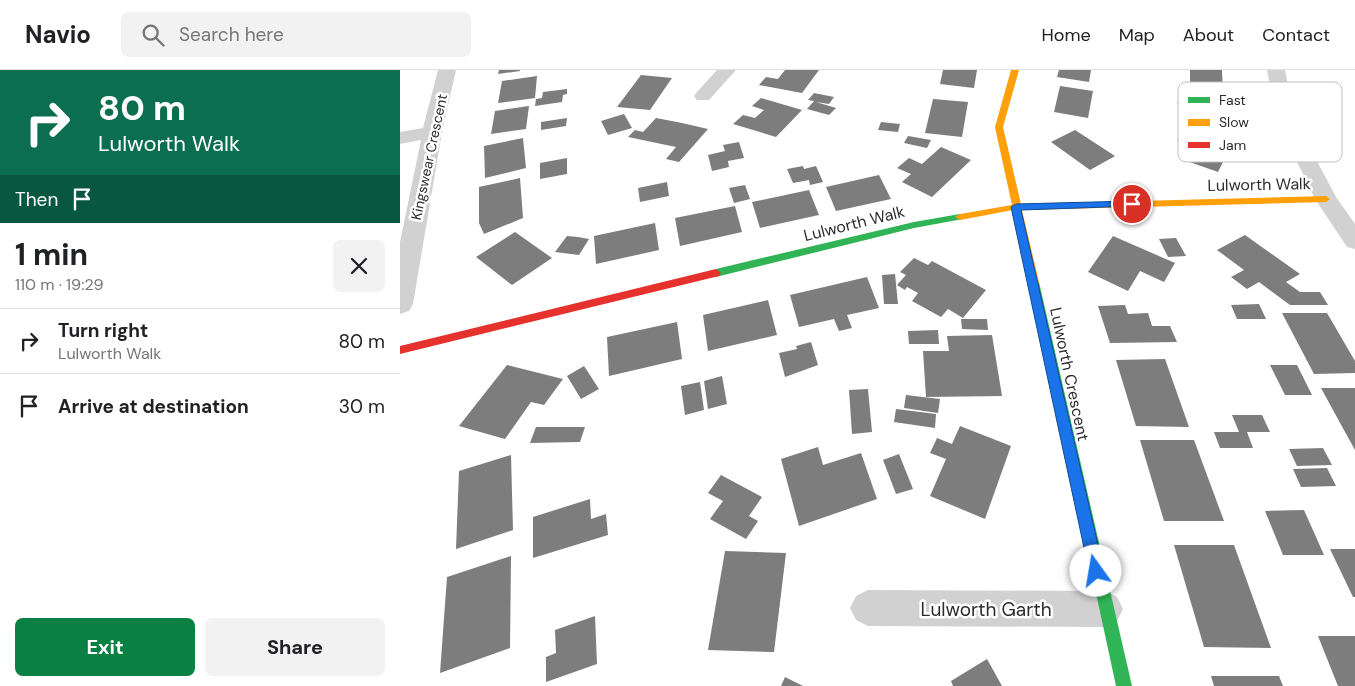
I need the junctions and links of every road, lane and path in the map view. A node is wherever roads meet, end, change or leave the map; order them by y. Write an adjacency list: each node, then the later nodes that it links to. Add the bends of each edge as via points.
1 (448, 70): 5 (street, Kingswear Crescent)
2 (727, 70): 4 (street)
3 (1015, 70): 9 (street, Lulworth Crescent, via 999,127)
4 (703, 96)
5 (432, 132): 6 (street); 11 (street, Kingswear Crescent)
6 (400, 138)
7 (1307, 162): 8 (street)
8 (1326, 199): 9 (street, Lulworth Walk); 10 (street)
9 (1016, 207): 12 (street, Lulworth Walk, via 914,225); 14 (street, Lulworth Crescent)
10 (1355, 240)
11 (400, 304)
12 (400, 350)
13 (868, 608): 14 (street, Lulworth Garth)
14 (1105, 609): 15 (street, Lulworth Crescent)
15 (1124, 686)

